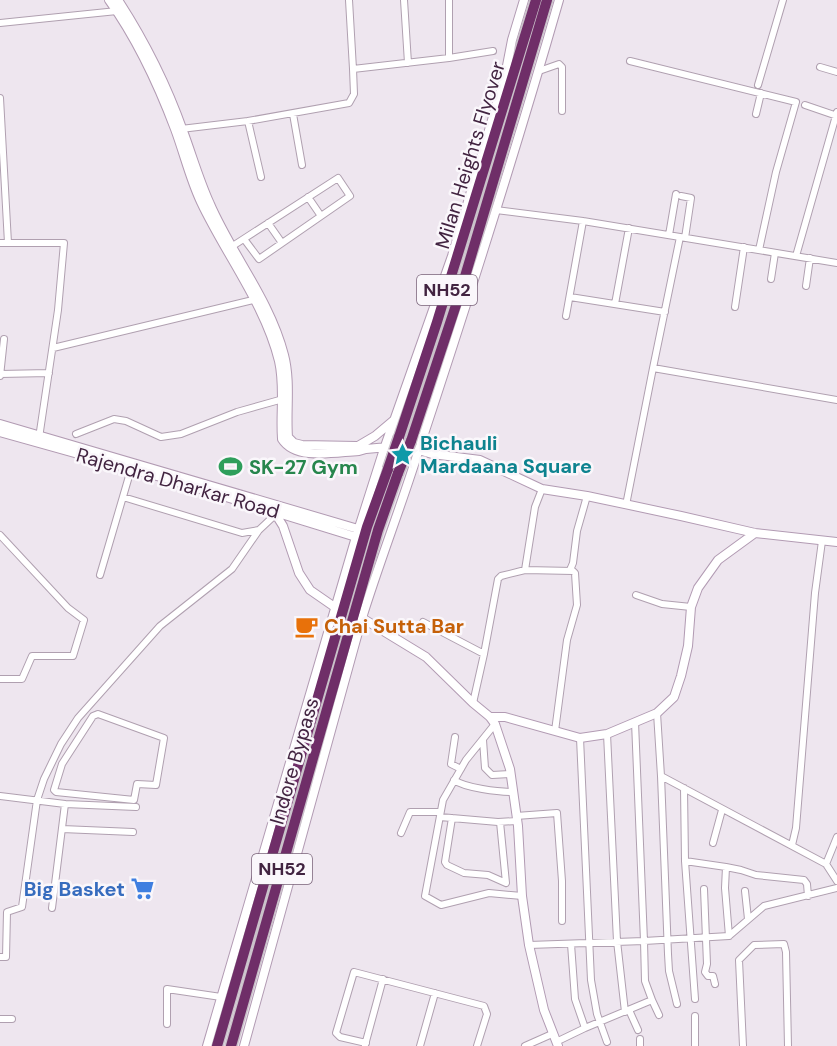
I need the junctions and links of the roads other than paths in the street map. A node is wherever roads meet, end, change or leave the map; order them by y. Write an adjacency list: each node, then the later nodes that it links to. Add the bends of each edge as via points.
1 (109, 0): 11 (street)
2 (118, 0): 31 (street, via 156,69)
3 (349, 0): 18 (street)
4 (404, 0): 16 (street)
5 (449, 0): 14 (street)
6 (524, 0): 22 (street, via 512,40)
7 (536, 0): 22 (highway, Milan Heights Flyover / NH52)
8 (547, 0): 33 (highway, NH52)
9 (559, 0): 19 (street)
10 (783, 0): 21 (street)
11 (117, 11): 12 (street); 31 (street)
12 (0, 23)
13 (493, 51): 14 (street)
14 (449, 58): 16 (street)
15 (630, 61): 23 (street)
16 (408, 63): 18 (street)
17 (820, 67): 20 (street)
18 (353, 69): 27 (street, via 354,94 350,102)
19 (539, 71): 26 (street, via 559,64 562,67); 34 (street)
20 (837, 72)
21 (758, 84)
22 (506, 87): 73 (street); 101 (highway, Milan Heights Flyover / NH52, bridge, via 437,322 367,527)
23 (761, 93): 28 (street); 51 (street, via 796,102)
24 (0, 98): 32 (street)
25 (805, 105): 29 (street)
26 (562, 111)
27 (293, 114): 30 (street); 35 (street)
28 (756, 114)
29 (837, 115): 53 (street)
30 (248, 121): 31 (street); 36 (street)
31 (179, 130): 50 (street, via 200,201)
32 (1, 131): 47 (street)
33 (506, 136): 34 (highway); 101 (highway, Milan Heights Flyover / NH52, bridge, via 418,419)
34 (518, 139): 38 (street)
35 (302, 165)
36 (261, 177)
37 (308, 197): 39 (street); 39 (street, via 338,178 350,196); 41 (street)
38 (496, 210): 40 (street); 80 (street)
39 (321, 216): 48 (street)
40 (583, 221): 42 (street); 59 (street)
41 (268, 223): 45 (street); 48 (street)
42 (629, 228): 43 (street); 61 (street)
43 (669, 235): 44 (street); 44 (street, via 679,195 692,198)
44 (683, 237): 49 (street); 63 (street)
45 (244, 239): 48 (street, via 259,259); 50 (street)
46 (0, 243): 47 (street)
47 (8, 243): 67 (street, via 64,243)
48 (282, 243)
49 (744, 247): 51 (street); 62 (street)
50 (230, 248): 58 (street)
51 (759, 250): 52 (street)
52 (775, 253): 53 (street); 56 (street)
53 (796, 256): 54 (street)
54 (810, 258): 55 (street); 57 (street)
55 (837, 263)
56 (771, 279)
57 (806, 286)
58 (252, 290): 60 (street); 78 (street, via 274,326 284,356 289,393 288,437 294,444)
59 (570, 297): 61 (street); 64 (street)
60 (253, 300): 67 (street); 71 (street, via 279,362)
61 (615, 304): 63 (street)
62 (735, 307)
63 (665, 312): 68 (street)
64 (566, 316)
65 (4, 339): 66 (street)
66 (1, 346): 70 (street)
67 (53, 348): 69 (street)
68 (653, 368): 72 (street); 85 (street)
69 (49, 373): 70 (street); 77 (street)
70 (0, 375)
71 (283, 399): 76 (street, via 181,434 161,437 114,419); 78 (street, via 281,434 286,445 298,452 315,453 358,452)
72 (837, 400)
73 (396, 418): 78 (street); 79 (street)
74 (0, 424): 77 (street, Rajendra Dharkar Road)
75 (0, 432): 77 (street, Rajendra Dharkar Road)
76 (76, 434)
77 (39, 439): 81 (street, Rajendra Dharkar Road)
78 (362, 448): 79 (street)
79 (384, 449): 80 (street, via 393,446); 88 (street)
80 (418, 454): 82 (street, via 480,460); 99 (street)
81 (132, 466): 84 (street); 86 (street, Rajendra Dharkar Road)
82 (542, 489): 83 (street); 93 (street, via 535,507)
83 (587, 496): 85 (street); 94 (street)
84 (123, 497): 87 (street, via 242,533); 95 (street)
85 (626, 505): 89 (street)
86 (274, 510): 87 (street); 88 (street, Rajendra Dharkar Road); 98 (street, via 299,573 310,590)
87 (259, 530): 113 (street, via 232,569 160,626)
88 (357, 533): 98 (street)
89 (755, 533): 91 (street); 97 (street, via 718,560 698,588)
90 (0, 536): 103 (street, via 84,620 73,656 32,656 22,679)
91 (822, 541): 92 (street); 141 (street)
92 (837, 542)
93 (525, 570): 94 (street); 102 (street, via 498,579)
94 (570, 570): 112 (street, via 575,572 577,605 567,640)
95 (100, 574)
96 (636, 595): 97 (street, via 662,604)
97 (691, 607): 108 (street, via 681,676 674,697)
98 (336, 608): 104 (street)
99 (363, 618): 105 (street); 107 (street, via 426,657)
100 (423, 622): 102 (street)
101 (344, 627): 104 (highway, Milan Heights Flyover / NH52); 106 (highway, Milan Heights Flyover / NH52)
102 (484, 654): 107 (street)
103 (0, 679)
104 (317, 683): 109 (highway, Milan Heights Flyover / NH52); 169 (street)
105 (344, 684): 106 (highway); 188 (street)
106 (332, 693): 187 (highway, Indore Bypass / NH52)
107 (472, 703): 110 (street)
108 (657, 713): 111 (street); 123 (street)
109 (314, 714): 186 (highway, Indore Bypass / NH52)
110 (493, 720): 112 (street, via 505,717); 118 (street); 122 (street)
111 (635, 722): 114 (street); 160 (street)
112 (555, 731): 117 (street)
113 (69, 732): 116 (street, via 77,733); 119 (street)
114 (607, 734): 117 (street); 158 (street)
115 (454, 736): 121 (street, via 451,764)
116 (78, 738): 120 (street); 120 (street, via 98,714 163,737 156,785 137,784 134,800 56,792 54,788)
117 (580, 738): 162 (street)
118 (483, 740): 121 (street); 122 (street, via 485,768 492,775)
119 (55, 756): 120 (street); 128 (street)
120 (65, 760)
121 (461, 769): 124 (street)
122 (511, 774): 126 (street)
123 (661, 776): 125 (street); 161 (street)
124 (454, 780): 126 (street, via 488,791); 132 (street, via 442,800)
125 (684, 788): 131 (street); 142 (street)
126 (513, 792): 134 (street)
127 (0, 796): 128 (street)
128 (37, 800): 129 (street); 165 (street, via 22,907 7,912 6,957)
129 (65, 804): 130 (street); 136 (street)
130 (136, 807)
131 (722, 810): 140 (street); 141 (street)
132 (440, 815): 133 (street); 138 (street, via 410,812); 151 (street, via 425,896 441,905 489,894)
133 (452, 818): 135 (street); 146 (street, via 447,865)
134 (517, 818): 135 (street); 147 (street); 155 (street, via 557,813)
135 (500, 822): 146 (street)
136 (62, 829): 137 (street); 153 (street)
137 (133, 832)
138 (401, 833)
139 (837, 837): 143 (street)
140 (714, 843)
141 (792, 845): 143 (street)
142 (685, 861): 144 (street); 159 (street)
143 (826, 864): 145 (street)
144 (726, 867): 152 (street, via 804,880); 156 (street)
145 (837, 881)
146 (506, 883): 147 (street)
147 (522, 884): 151 (street)
148 (837, 888): 152 (street)
149 (704, 889): 157 (street)
150 (745, 891): 154 (street)
151 (522, 896): 164 (street)
152 (808, 896): 154 (street, via 764,906)
153 (51, 908)
154 (748, 919): 156 (street)
155 (562, 921)
156 (729, 936): 157 (street)
157 (706, 939): 159 (street); 167 (street, via 705,972 713,976)
158 (617, 940): 160 (street); 162 (street); 173 (street)
159 (690, 940): 161 (street); 170 (street)
160 (644, 941): 161 (street); 171 (street, via 645,981)
161 (667, 941): 172 (street)
162 (589, 942): 163 (street); 178 (street, via 593,995)
163 (571, 944): 164 (street); 180 (street, via 575,999)
164 (529, 945): 183 (street)
165 (0, 957)
166 (383, 979): 168 (street); 184 (street); 184 (street, via 354,972 336,1030 340,1037)
167 (715, 984)
168 (435, 993): 189 (street); 190 (street, via 486,1008)
169 (221, 997): 179 (street, via 167,990); 185 (street)
170 (695, 999)
171 (652, 1000): 173 (street); 174 (street)
172 (677, 1004)
173 (627, 1011): 178 (street); 181 (street)
174 (659, 1016)
175 (695, 1016): 192 (street)
176 (0, 1019): 177 (street)
177 (12, 1019)
178 (600, 1022): 180 (street); 182 (street)
179 (167, 1024)
180 (585, 1028): 183 (street)
181 (638, 1030)
182 (607, 1042)
183 (556, 1043): 191 (street)
184 (365, 1044)
185 (207, 1046)
186 (217, 1046)
187 (231, 1046)
188 (244, 1046)
189 (420, 1046)
190 (477, 1046)
191 (525, 1046)
192 (695, 1046)
193 (743, 1046): 194 (street, via 739,960 754,945 779,943 784,944 786,952)
194 (788, 1046)

